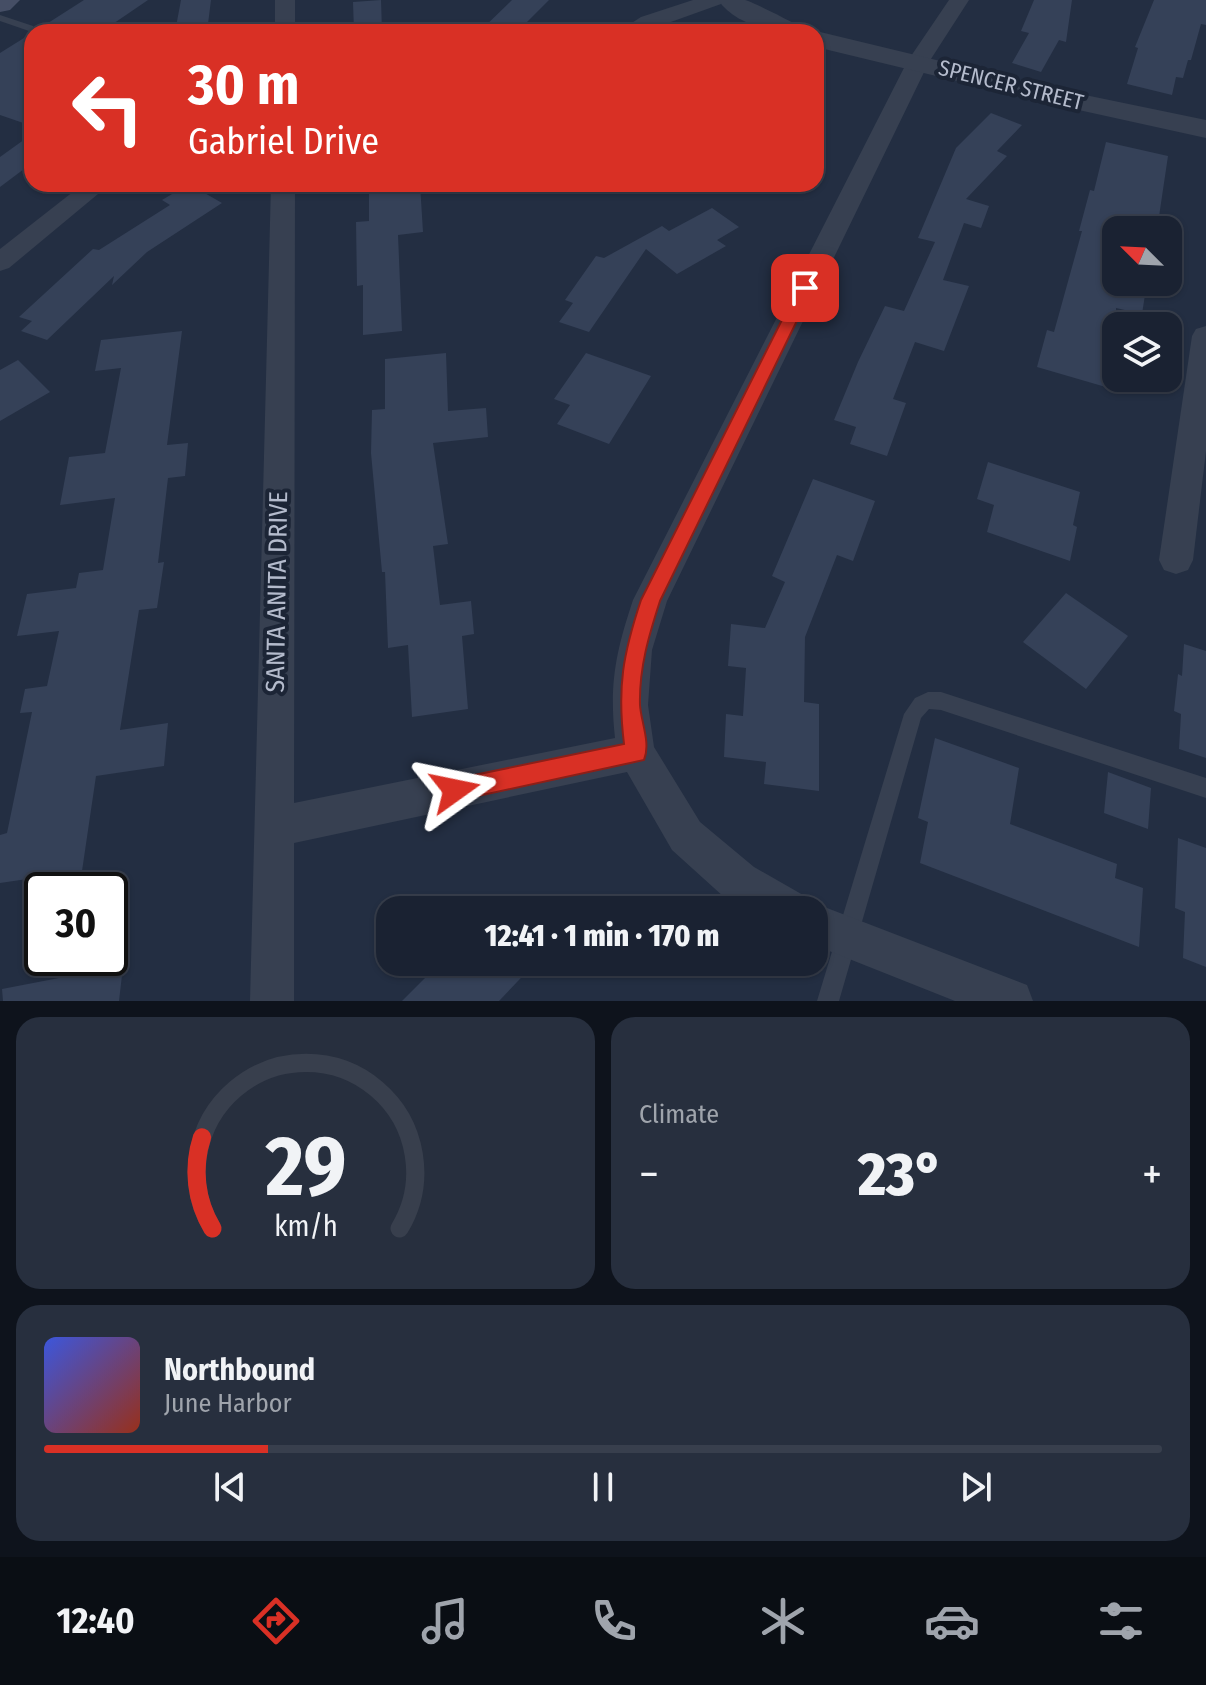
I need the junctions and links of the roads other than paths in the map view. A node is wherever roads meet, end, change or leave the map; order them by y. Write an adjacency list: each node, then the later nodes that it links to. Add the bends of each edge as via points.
1 (6, 0): 6 (main road)
2 (285, 0): 8 (street)
3 (714, 0): 9 (street)
4 (731, 0): 10 (street)
5 (959, 0): 13 (street)
6 (0, 4)
7 (0, 18): 11 (lane)
8 (285, 24)
9 (643, 24)
10 (775, 24)
11 (24, 26)
12 (824, 41): 13 (street, SPENCER STREET)
13 (918, 62): 14 (street, SPENCER STREET); 20 (street, via 650,600 634,650 630,705)
14 (1206, 129)
15 (88, 192): 17 (street)
16 (283, 192): 22 (street, SANTA ANITA DRIVE)
17 (0, 262)
18 (1206, 336): 19 (street)
19 (1176, 560)
20 (636, 752): 22 (street); 23 (street, via 686,836)
21 (1206, 788): 24 (lane, via 929,698 913,714)
22 (274, 827): 25 (street, SANTA ANITA DRIVE)
23 (764, 896)
24 (830, 931): 26 (lane); 27 (street)
25 (272, 1001)
26 (828, 1001)
27 (1011, 1001)

